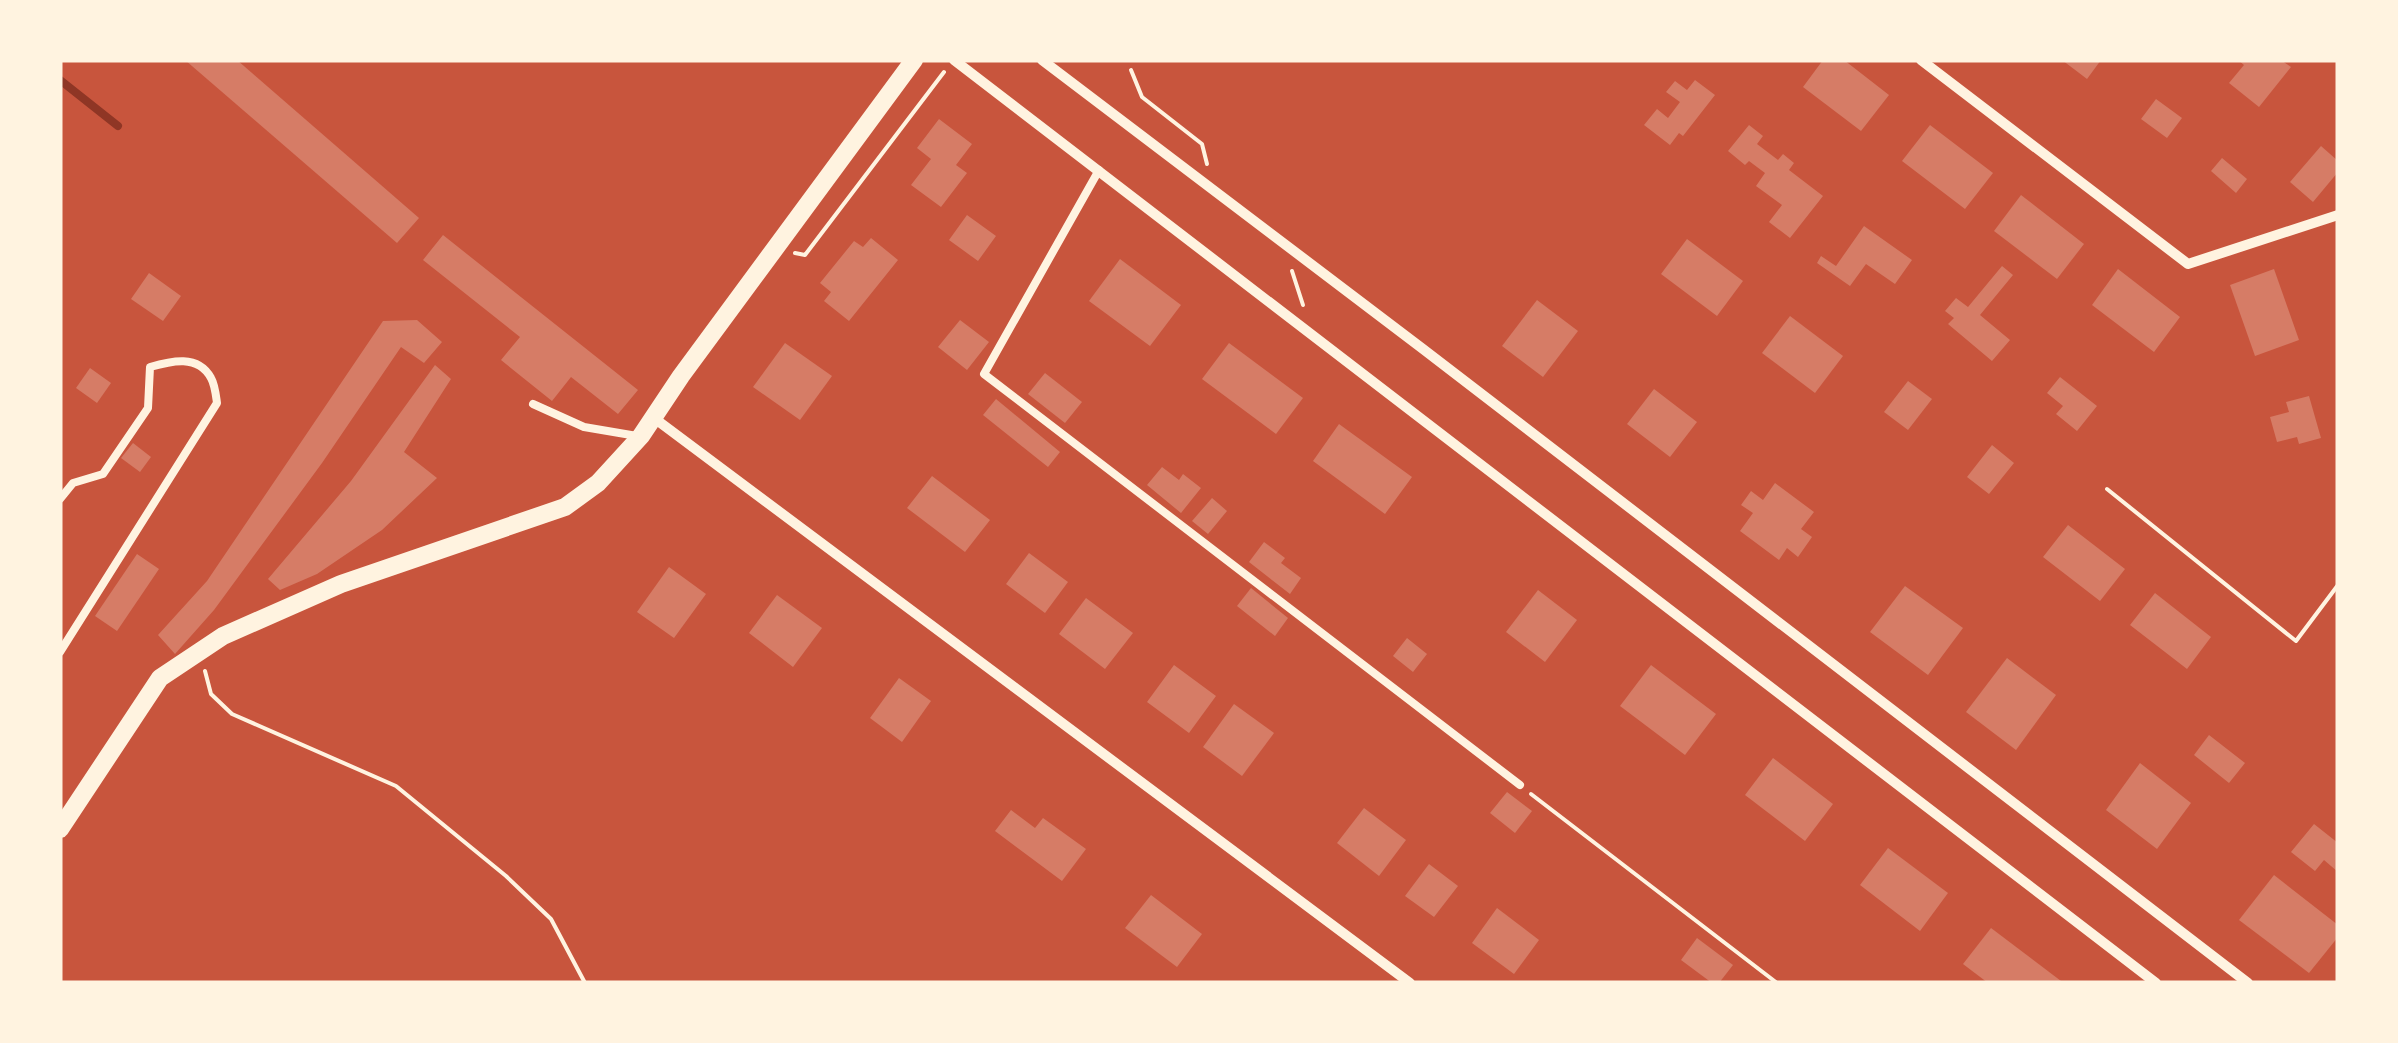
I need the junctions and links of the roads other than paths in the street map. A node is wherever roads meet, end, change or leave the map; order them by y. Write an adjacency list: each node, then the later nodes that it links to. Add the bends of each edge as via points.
1 (914, 60): 8 (street)
2 (953, 60): 5 (street)
3 (1042, 60): 16 (street)
4 (1921, 60): 6 (street, via 2188,264)
5 (1098, 170): 12 (lane, via 984,374); 15 (street)
6 (2338, 215)
7 (532, 404): 9 (lane, via 584,428)
8 (654, 418): 9 (street); 14 (street)
9 (641, 436): 13 (street, via 565,508 252,621 160,678)
10 (60, 500): 11 (lane, via 73,484 102,474 148,408 150,367 196,363 211,378 218,403)
11 (60, 652)
12 (1520, 785)
13 (60, 829)
14 (1410, 983)
15 (2156, 983)
16 (2248, 983)

